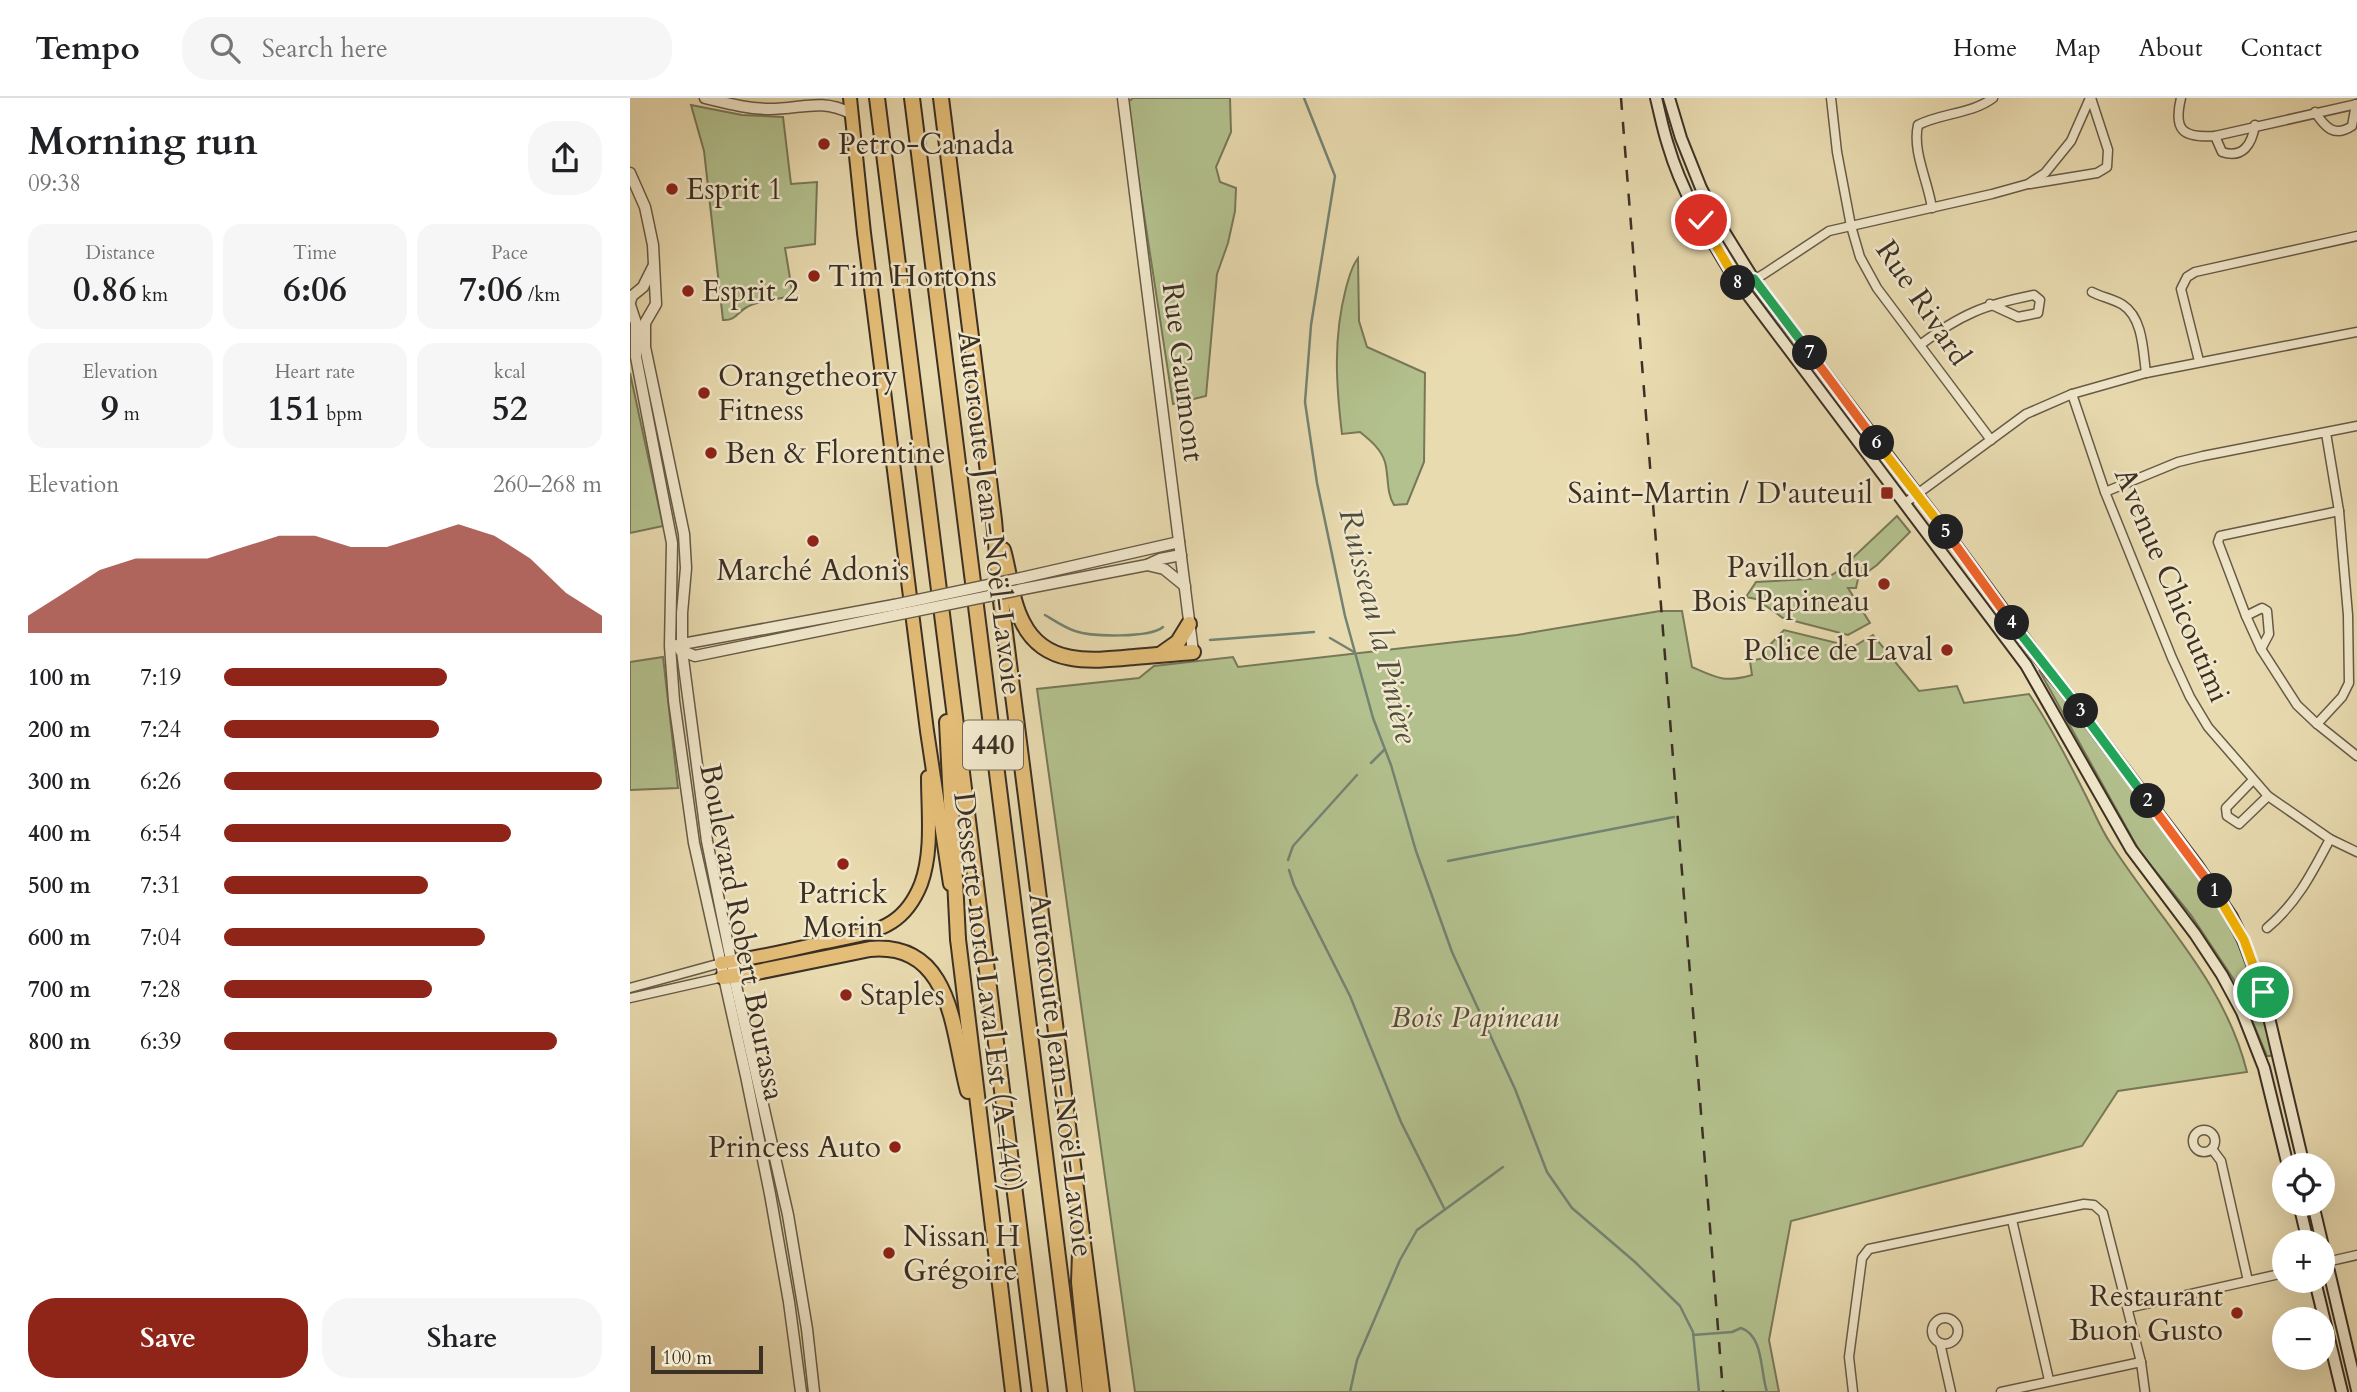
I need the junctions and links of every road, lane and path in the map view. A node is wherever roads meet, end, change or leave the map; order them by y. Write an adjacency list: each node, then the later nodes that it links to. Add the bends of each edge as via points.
1 (705, 98): 15 (street, via 762,109 826,103)
2 (850, 98): 15 (main road, Desserte nord Laval Est (A-440))
3 (877, 98): 51 (highway, Autoroute Jean-Noël-Lavoie / 440)
4 (912, 98): 95 (highway, Autoroute Jean-Noël-Lavoie / 440)
5 (941, 98): 44 (highway)
6 (1123, 98): 45 (street, Rue Gaumont)
7 (1656, 98): 25 (main road, via 1686,190)
8 (1669, 98): 24 (main road, via 1702,188)
9 (1831, 98): 21 (street, Rue Rivard)
10 (1993, 98): 20 (street, via 1984,105 1918,125 1918,149)
11 (2090, 98): 19 (street, via 2071,141 2051,166); 19 (street, via 2108,150 2107,167 2097,173)
12 (2181, 98): 17 (street, via 2178,124 2187,134)
13 (2357, 104): 14 (street); 14 (street, via 2352,126 2344,131 2325,127)
14 (2315, 112): 16 (street)
15 (850, 113): 63 (main road, Desserte nord Laval Est (A-440))
16 (2255, 125): 17 (street); 17 (street, via 2247,149 2232,155 2222,152)
17 (2215, 135)
18 (630, 173): 23 (street, via 650,224)
19 (2028, 184): 20 (street)
20 (1932, 208): 21 (street)
21 (1851, 226): 24 (street, via 1823,234); 33 (street, Rue Rivard, via 1872,279)
22 (2357, 236): 34 (street, via 2187,277 2181,289)
23 (653, 266): 26 (street); 28 (street)
24 (1754, 279): 25 (street); 41 (main road)
25 (1741, 287): 42 (main road)
26 (639, 291): 28 (street); 30 (street, via 632,296)
27 (2092, 292): 35 (street, via 2122,304 2132,314)
28 (654, 298): 31 (street, via 655,308)
29 (1990, 304): 29 (street, via 2018,317 2038,313 2041,307 2034,295); 33 (street, via 1949,323)
30 (631, 307): 31 (street, via 640,316); 57 (street, Boulevard Robert Bourassa, via 636,357 672,543)
31 (648, 316): 58 (street, Boulevard Robert Bourassa, via 645,347 685,544)
32 (2357, 332): 34 (street)
33 (1920, 345): 39 (street, Rue Rivard)
34 (2199, 361): 35 (street)
35 (2146, 373): 36 (street)
36 (2072, 394): 39 (street, via 2026,414); 40 (street, Avenue Chicoutimi)
37 (2357, 426): 38 (street)
38 (2326, 433): 40 (street, via 2178,462); 43 (street)
39 (1991, 440): 41 (street)
40 (2105, 492): 65 (street, Avenue Chicoutimi, via 2190,697 2208,727)
41 (1917, 494): 42 (street); 46 (main road)
42 (1905, 503): 49 (main road)
43 (2339, 511): 54 (street, via 2220,536 2224,561); 62 (street, via 2349,683 2343,697)
44 (994, 520): 61 (highway, via 1018,614 1044,648 1083,661); 79 (highway)
45 (1180, 542): 47 (street, Rue Gaumont); 52 (street, bridge)
46 (1960, 552): 49 (main road); 53 (main road)
47 (1181, 555): 48 (street); 50 (street, Rue Gaumont)
48 (1147, 565): 50 (street, via 1164,569); 52 (street, bridge)
49 (1952, 565): 55 (main road)
50 (1185, 586): 56 (street, Rue Gaumont)
51 (939, 591): 70 (highway); 94 (highway, Autoroute Jean-Noël-Lavoie / 440)
52 (895, 610): 58 (street, via 695,656)
53 (2002, 610): 55 (main road); 77 (main road, via 2232,917 2263,992)
54 (2246, 616): 59 (street); 59 (street, via 2262,608 2267,611 2269,634)
55 (1992, 618): 76 (main road, via 2038,684 2131,849 2195,934 2234,996 2264,1068)
56 (1189, 624): 60 (street, Rue Gaumont); 61 (highway, via 1178,642)
57 (670, 646): 58 (street); 71 (street, Boulevard Robert Bourassa, via 694,843)
58 (682, 647): 71 (street, Boulevard Robert Bourassa)
59 (2261, 649): 62 (street, via 2297,705)
60 (1193, 652): 61 (highway)
61 (1160, 655)
62 (2317, 724): 64 (street)
63 (927, 731): 70 (main road, Desserte nord Laval Est (A-440)); 71 (main road, via 927,861 906,910 871,932)
64 (2357, 756)
65 (2253, 780): 66 (street, Avenue Chicoutimi); 66 (street, via 2226,808 2227,816 2239,824)
66 (2268, 796): 67 (street, Avenue Chicoutimi)
67 (2330, 839): 68 (street, Avenue Chicoutimi); 69 (street, via 2301,893)
68 (2357, 852)
69 (2267, 928)
70 (958, 939): 74 (highway, Desserte nord Laval Est (A-440))
71 (728, 969): 72 (street); 73 (street); 74 (highway, via 870,948 902,950 918,958 934,973 944,993); 91 (street, Boulevard Robert Bourassa, via 778,1231); 92 (street, Boulevard Robert Bourassa, via 788,1215)
72 (630, 988)
73 (630, 998)
74 (981, 1136): 93 (highway, Desserte nord Laval Est (A-440))
75 (2212, 1149): 83 (street, via 2221,1161)
76 (2285, 1153)
77 (2301, 1153)
78 (2012, 1220): 86 (street, via 2094,1205 2103,1213); 89 (street); 98 (street, via 1869,1249 1862,1258 1849,1357)
79 (1081, 1225): 96 (highway, via 1079,1282); 97 (highway)
80 (2357, 1255): 81 (street)
81 (2335, 1260)
82 (2272, 1276): 83 (street)
83 (2248, 1281): 86 (street)
84 (2318, 1293): 102 (main road)
85 (2333, 1293): 90 (main road)
86 (2128, 1308): 88 (street)
87 (1940, 1343): 99 (street)
88 (2141, 1362): 89 (street); 101 (street)
89 (2049, 1380): 100 (street)
90 (2357, 1390)
91 (801, 1392)
92 (814, 1392)
93 (1013, 1392)
94 (1040, 1392)
95 (1075, 1392)
96 (1090, 1392)
97 (1102, 1392)
98 (1853, 1392)
99 (1951, 1392)
100 (2001, 1392)
101 (2145, 1392)
102 (2342, 1392)

